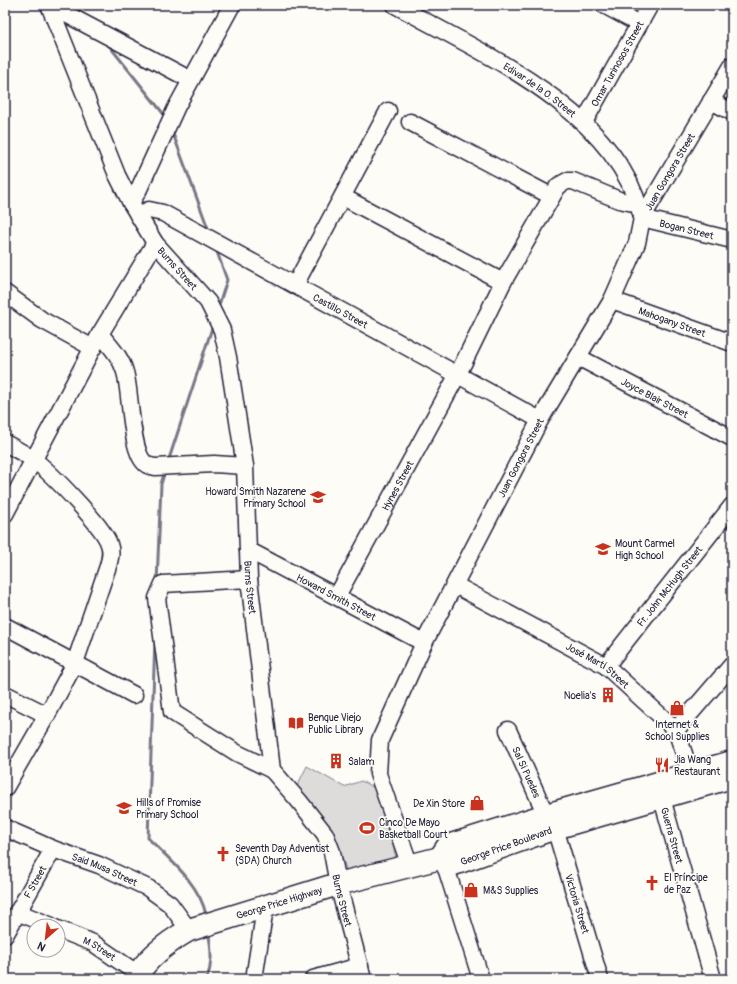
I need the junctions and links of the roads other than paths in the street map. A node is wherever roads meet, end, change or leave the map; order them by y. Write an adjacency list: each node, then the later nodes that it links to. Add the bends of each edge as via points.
1 (232, 5): 7 (street)
2 (395, 5): 12 (street, Edivar de la O. Street, via 477,49 534,84)
3 (604, 5): 5 (street)
4 (650, 5): 5 (street, Omar Turinosos Street)
5 (639, 24): 12 (street, Omar Turinosos Street)
6 (732, 66): 8 (street, Juan Gongora Street)
7 (191, 80): 15 (street, via 138,191); 15 (street, Burns Street, via 49,5 117,175)
8 (711, 100): 10 (street); 16 (street, Juan Gongora Street)
9 (388, 111): 14 (street)
10 (732, 112)
11 (410, 122): 13 (street)
12 (584, 122): 16 (street, Edivar de la O. Street, via 609,149 624,173)
13 (551, 196): 16 (street, Bogan Street, via 558,186 567,181 582,184); 19 (street, Hynes Street)
14 (343, 197): 19 (street); 20 (street)
15 (135, 209): 18 (street, Burns Street); 20 (street, Castillo Street, via 163,213)
16 (640, 211): 17 (street, Bogan Street); 22 (street, Juan Gongora Street, via 637,243)
17 (732, 240)
18 (155, 244): 23 (street); 31 (street, Burns Street, via 208,302 216,315 228,357)
19 (503, 282): 26 (street, Hynes Street)
20 (295, 285): 26 (street, Castillo Street)
21 (5, 293): 23 (street, via 42,320)
22 (612, 300): 24 (street, Mahogany Street); 25 (street, Juan Gongora Street)
23 (96, 341): 30 (street); 31 (street, via 117,355 126,373 130,416 140,456 146,464 155,467 214,464)
24 (732, 343)
25 (578, 357): 27 (street, Juan Gongora Street); 28 (street, Joyce Blair Street)
26 (458, 374): 27 (street, Castillo Street); 37 (street, Hynes Street)
27 (540, 420): 36 (street, Juan Gongora Street)
28 (732, 438)
29 (5, 443): 30 (street)
30 (34, 460): 33 (street); 40 (street, via 104,533 111,552)
31 (244, 466): 34 (street, Burns Street)
32 (732, 506): 42 (street, Fr. John McHugh Street)
33 (5, 514)
34 (248, 550): 35 (street, Burns Street); 37 (street, Howard Smith Street)
35 (249, 579): 49 (street, Burns Street); 49 (street, via 163,584 157,598 172,712 236,753)
36 (455, 585): 39 (street, Juan Gongora Street); 42 (street, José Martí Street)
37 (337, 596): 39 (street, Howard Smith Street)
38 (5, 626): 40 (street)
39 (424, 644): 58 (street, Juan Gongora Street, via 380,740 378,774)
40 (74, 663): 44 (street); 45 (street)
41 (732, 665): 47 (street)
42 (606, 666): 47 (street, José Martí Street)
43 (5, 694): 45 (street)
44 (134, 696)
45 (47, 715): 52 (street)
46 (508, 730): 54 (street, Sal Si Puedes)
47 (676, 730): 51 (street, José Martí Street)
48 (732, 762): 51 (highway, George Price Boulevard)
49 (272, 770): 59 (street, Burns Street, via 325,834 332,852)
50 (732, 777): 51 (highway, George Price Boulevard)
51 (694, 781): 53 (highway, George Price Boulevard)
52 (5, 788)
53 (660, 790): 54 (highway, George Price Boulevard); 72 (street, Guerra Street)
54 (550, 821): 57 (highway, George Price Boulevard, via 454,864); 71 (street, Victoria Street)
55 (5, 828): 56 (street, Said Musa Street)
56 (53, 849): 61 (street, F Street); 63 (street, Said Musa Street, via 99,865 148,888 170,904)
57 (440, 858): 58 (highway, George Price Highway); 70 (street, via 447,871)
58 (410, 866): 59 (highway, George Price Highway)
59 (338, 884): 60 (highway, George Price Highway); 66 (street, Burns Street)
60 (264, 908): 63 (highway, George Price Highway); 68 (street)
61 (17, 912): 62 (street); 65 (street, F Street)
62 (32, 918)
63 (190, 930): 67 (highway, George Price Highway, via 167,944 146,962)
64 (66, 932): 67 (street, M Street, via 93,943)
65 (5, 935)
66 (362, 972): 69 (street)
67 (136, 977)
68 (254, 979)
69 (313, 979)
70 (481, 979)
71 (600, 979)
72 (713, 979)

